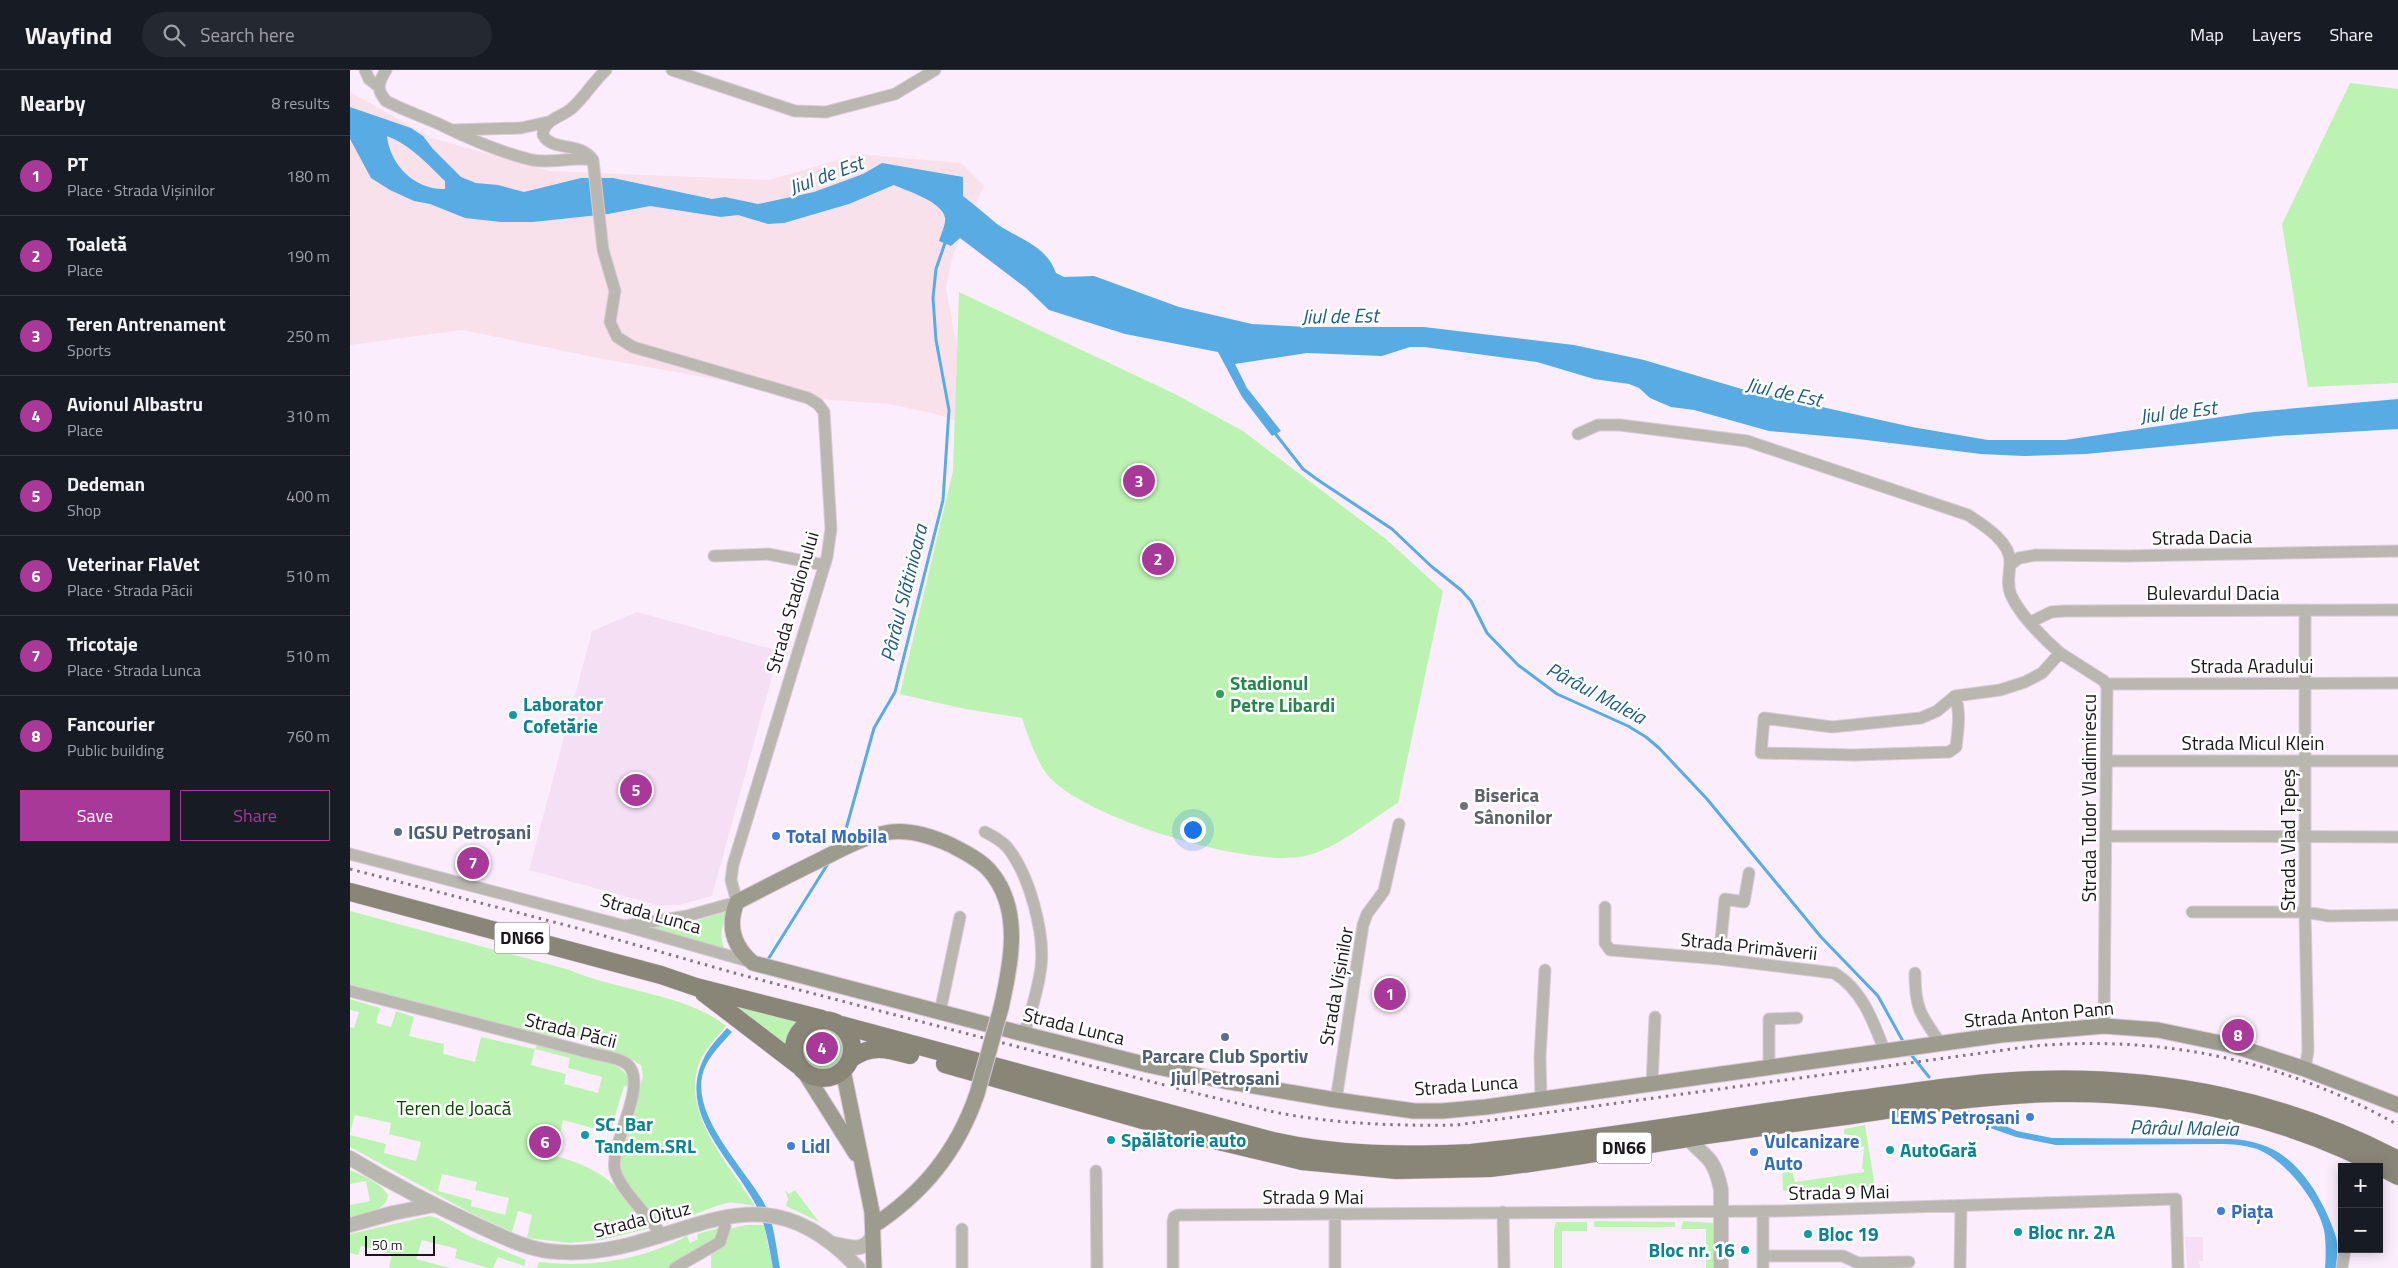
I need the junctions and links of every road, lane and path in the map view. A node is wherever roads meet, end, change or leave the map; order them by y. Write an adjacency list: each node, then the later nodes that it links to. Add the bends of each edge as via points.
1 (365, 70): 6 (street, via 369,79)
2 (386, 70): 6 (street)
3 (606, 70): 7 (street, via 572,108)
4 (672, 70): 5 (street, via 795,111 826,112 895,94)
5 (935, 70)
6 (378, 86): 8 (street, via 386,101)
7 (548, 122): 8 (street, via 521,128); 9 (street, via 543,128 545,139 580,149)
8 (449, 130): 9 (street, via 483,145 534,160)
9 (593, 160): 13 (street, Strada Stadionului, via 605,263 615,292 610,322 622,341 633,347 808,398 824,412 831,529)
10 (1578, 434): 14 (street, via 1598,425 1620,425 1759,444 1968,515 2005,547)
11 (2398, 551): 14 (street, Strada Dacia, via 2036,555 2019,558)
12 (714, 556): 13 (street, via 768,554)
13 (824, 565): 34 (street, Strada Stadionului, via 733,864 731,880)
14 (2010, 565): 17 (street, Strada Tudor Vladimirescu, via 2011,596)
15 (2305, 610): 16 (street, Bulevardul Dacia); 17 (street, Bulevardul Dacia, via 2064,611 2051,612); 19 (street, Strada Vlad Țepeș)
16 (2398, 610)
17 (2031, 622): 18 (street, Strada Tudor Vladimirescu)
18 (2060, 653): 21 (street, Strada Tudor Vladimirescu); 22 (street, via 2042,673 2025,682 2000,690)
19 (2305, 682): 20 (street, Strada Aradului); 21 (street, Strada Aradului); 24 (street, Strada Vlad Țepeș)
20 (2398, 683)
21 (2106, 684): 23 (street, Strada Tudor Vladimirescu)
22 (1955, 696): 22 (street, via 1938,711 1921,718 1858,726 1818,726 1764,718 1761,753 1854,755 1953,751 1959,720)
23 (2107, 761): 24 (street, Strada Micul Klein); 28 (street, Strada Tudor Vladimirescu)
24 (2305, 761): 25 (street, Strada Micul Klein); 29 (street, Strada Vlad Țepeș)
25 (2398, 761)
26 (1398, 824): 64 (street, Strada Vișinilor, via 1384,891 1363,925)
27 (985, 832): 53 (street, via 1001,841 1014,859 1027,884 1039,928 1041,966)
28 (2107, 836): 29 (street); 52 (street, Strada Tudor Vladimirescu)
29 (2306, 837): 30 (street); 37 (street, Strada Vlad Țepeș)
30 (2398, 837)
31 (350, 854): 40 (street, Strada Lunca)
32 (1749, 873): 41 (street, via 1744,902 1725,899)
33 (350, 892): 45 (main road, DN66)
34 (737, 902): 40 (street, via 687,916); 42 (main road, via 732,920 733,935 740,950); 83 (main road, bridge, via 848,846 887,832 918,834 947,844 988,868 1003,892 1011,924 1011,961 978,1094 957,1141 932,1178)
35 (1605, 907): 41 (street, Strada Primăverii, via 1605,942 1610,950)
36 (2192, 912): 37 (street)
37 (2306, 912): 38 (street, via 2329,916); 60 (street, Strada Vlad Țepeș, via 2308,1051)
38 (2398, 915)
39 (960, 918): 47 (street)
40 (626, 926): 42 (street, Strada Lunca)
41 (1719, 959): 56 (street, Strada Primăverii, via 1834,973 1845,979 1869,1013)
42 (753, 963): 47 (main road, Strada Lunca)
43 (1545, 970): 62 (street)
44 (1914, 973): 54 (street, via 1918,1010)
45 (696, 987): 50 (main road, DN66); 59 (main road, DN66)
46 (350, 991): 84 (street, Strada Păcii, via 628,1065 633,1073 634,1088 615,1171)
47 (940, 1012): 53 (main road, Strada Lunca)
48 (1655, 1017): 61 (street)
49 (1796, 1018): 58 (street, via 1769,1019)
50 (822, 1019): 51 (main road); 59 (main road, via 807,1024 797,1035 794,1055)
51 (841, 1025): 57 (main road, via 852,1043); 66 (main road, DN66, via 1273,1141 1331,1152 1393,1155 1471,1153)
52 (2104, 1026): 54 (main road, Strada Anton Pann); 60 (main road, Strada Anton Pann, via 2189,1035)
53 (1024, 1034): 64 (main road, Strada Lunca, via 1159,1067)
54 (1941, 1044): 55 (main road, Strada Anton Pann)
55 (1906, 1049): 56 (main road, Strada Lunca)
56 (1885, 1052): 58 (main road, Strada Lunca)
57 (847, 1064): 59 (main road, via 835,1076 825,1078 815,1077); 66 (main road, DN66, via 869,1048 888,1049 1270,1155 1342,1167 1426,1171 1490,1168); 69 (main road)
58 (1769, 1068): 61 (main road, Strada Lunca)
59 (802, 1069): 69 (main road)
60 (2305, 1069): 65 (main road, Strada Anton Pann)
61 (1652, 1084): 62 (main road, Strada Lunca)
62 (1541, 1099): 64 (main road, Strada Lunca, via 1442,1111 1414,1111)
63 (1920, 1099): 66 (main road, DN66); 68 (main road, DN66, via 1999,1083 2056,1080 2201,1091 2293,1114); 71 (main road, DN66, via 2057,1093 2200,1104 2288,1127 2354,1153)
64 (1336, 1100)
65 (2398, 1105)
66 (1686, 1131): 77 (street, via 1715,1168 1721,1190)
67 (350, 1158): 72 (street, Strada Oituz)
68 (2398, 1160)
69 (860, 1161): 83 (main road, via 870,1200)
70 (1096, 1171): 94 (street)
71 (2398, 1176)
72 (402, 1188): 73 (street, Strada Oituz); 78 (street, via 401,1202)
73 (434, 1205): 78 (street); 84 (street, Strada Oituz, via 517,1243 557,1252 613,1249)
74 (1961, 1207): 75 (street, Strada 9 Mai); 100 (street); 101 (street, Strada 9 Mai, via 2176,1199)
75 (1762, 1211): 77 (street, Strada 9 Mai); 87 (street)
76 (1503, 1212): 77 (street, Strada 9 Mai); 79 (street, Strada 9 Mai); 97 (street)
77 (1721, 1212): 98 (street)
78 (394, 1213): 81 (street)
79 (1335, 1214): 95 (street, Strada 9 Mai, via 1178,1215 1172,1222); 96 (street)
80 (723, 1217): 84 (street, Strada Oituz); 85 (street, Strada Oituz, via 764,1214 802,1225); 90 (street, via 725,1226 720,1242)
81 (350, 1225)
82 (962, 1229): 93 (street)
83 (873, 1230): 85 (street, via 866,1245 857,1248); 92 (main road)
84 (662, 1235)
85 (830, 1242): 91 (street, Strada Oituz)
86 (2344, 1253): 102 (street)
87 (1763, 1256): 89 (street, via 1843,1256); 99 (street)
88 (1910, 1262): 89 (street)
89 (1858, 1265)
90 (675, 1268)
91 (858, 1268)
92 (874, 1268)
93 (962, 1268)
94 (1097, 1268)
95 (1173, 1268)
96 (1336, 1268)
97 (1504, 1268)
98 (1722, 1268)
99 (1763, 1268)
100 (1960, 1268)
101 (2178, 1268)
102 (2342, 1268)

